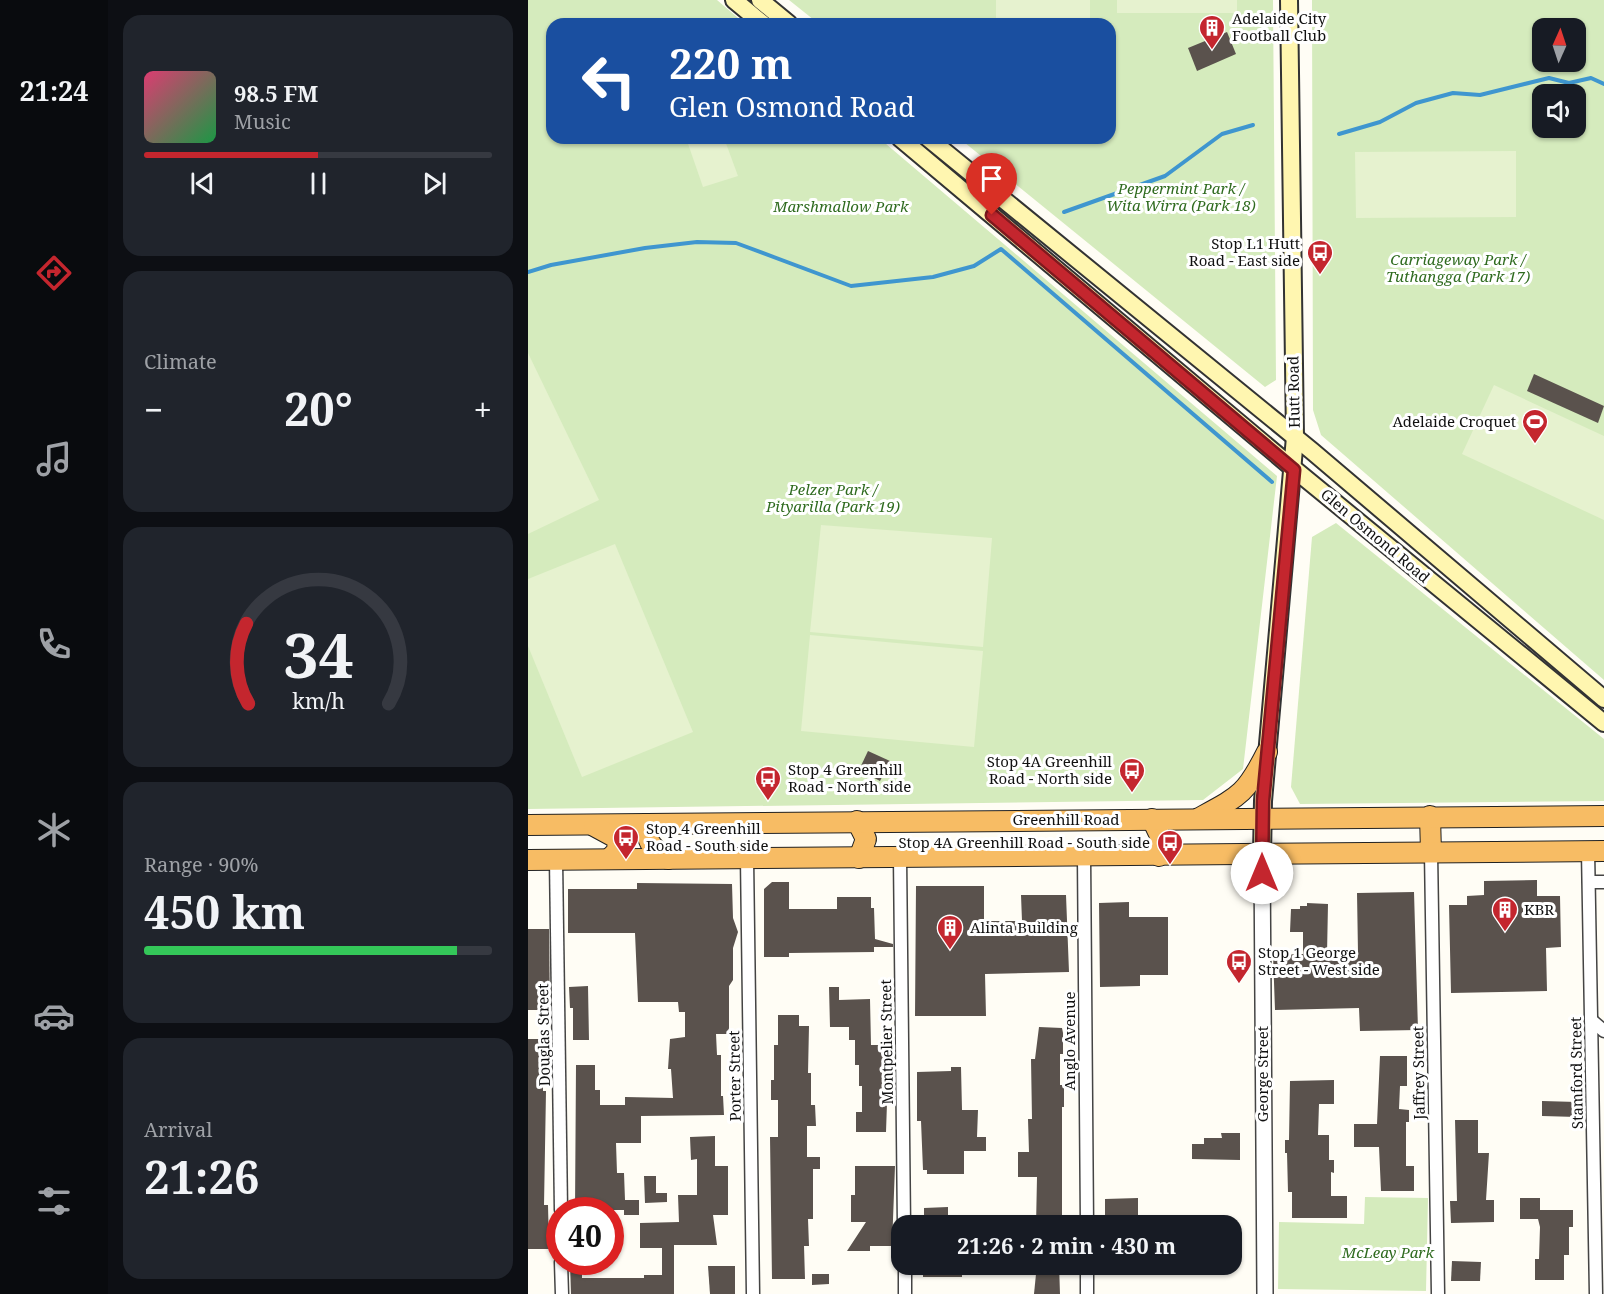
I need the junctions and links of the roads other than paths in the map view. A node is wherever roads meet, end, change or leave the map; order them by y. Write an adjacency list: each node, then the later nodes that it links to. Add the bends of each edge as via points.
1 (734, 0): 4 (main road)
2 (760, 0): 5 (main road)
3 (1289, 0): 10 (main road, Hutt Road)
4 (756, 18)
5 (782, 18)
6 (907, 144): 9 (main road, Glen Osmond Road)
7 (935, 144): 8 (main road, Glen Osmond Road)
8 (969, 171): 9 (main road); 10 (main road, Glen Osmond Road)
9 (956, 185): 11 (main road, Glen Osmond Road)
10 (1295, 437): 11 (main road, Hutt Road); 12 (main road, Glen Osmond Road)
11 (1294, 470): 13 (main road, Glen Osmond Road); 14 (main road, Hutt Road)
12 (1604, 699)
13 (1604, 723)
14 (1268, 752): 17 (main road, Hutt Road); 19 (highway, via 1251,785)
15 (1430, 816): 16 (highway, Greenhill Road); 17 (highway, Greenhill Road); 25 (highway)
16 (1604, 816)
17 (1262, 818): 19 (highway, Greenhill Road); 26 (main road, Hutt Road)
18 (1152, 819): 19 (highway, Greenhill Road); 20 (highway, Greenhill Road); 28 (highway, via 1161,838)
19 (1197, 819)
20 (857, 821): 21 (highway, Greenhill Road); 31 (highway, via 866,839)
21 (651, 824): 23 (highway, Greenhill Road); 33 (highway, via 647,839)
22 (528, 825): 23 (highway, Greenhill Road)
23 (591, 825): 32 (highway, via 618,838 617,851)
24 (1596, 851): 25 (highway); 36 (street, Stamford Street)
25 (1431, 852): 26 (highway); 52 (street, Jaffrey Street)
26 (1262, 855): 28 (highway); 51 (street, George Street)
27 (1084, 856): 28 (highway); 29 (highway); 42 (street, Anglo Avenue)
28 (1159, 856)
29 (900, 857): 31 (highway); 41 (street, Montpelier Street)
30 (747, 858): 31 (highway); 33 (highway); 48 (street, Porter Street)
31 (859, 858)
32 (609, 859): 33 (highway); 35 (highway)
33 (668, 859)
34 (528, 860): 35 (highway)
35 (556, 860): 40 (street, Douglas Street)
36 (1588, 882): 37 (street); 38 (street, Stamford Street)
37 (1604, 882)
38 (1591, 1020): 39 (street); 43 (street, Stamford Street)
39 (1604, 1031)
40 (561, 1197)
41 (904, 1215)
42 (1087, 1215)
43 (1600, 1271): 53 (street, Stamford Street)
44 (561, 1275): 47 (street)
45 (905, 1275): 49 (street)
46 (1087, 1275): 50 (street)
47 (562, 1294)
48 (753, 1294)
49 (905, 1294)
50 (1087, 1294)
51 (1265, 1294)
52 (1438, 1294)
53 (1596, 1294)

